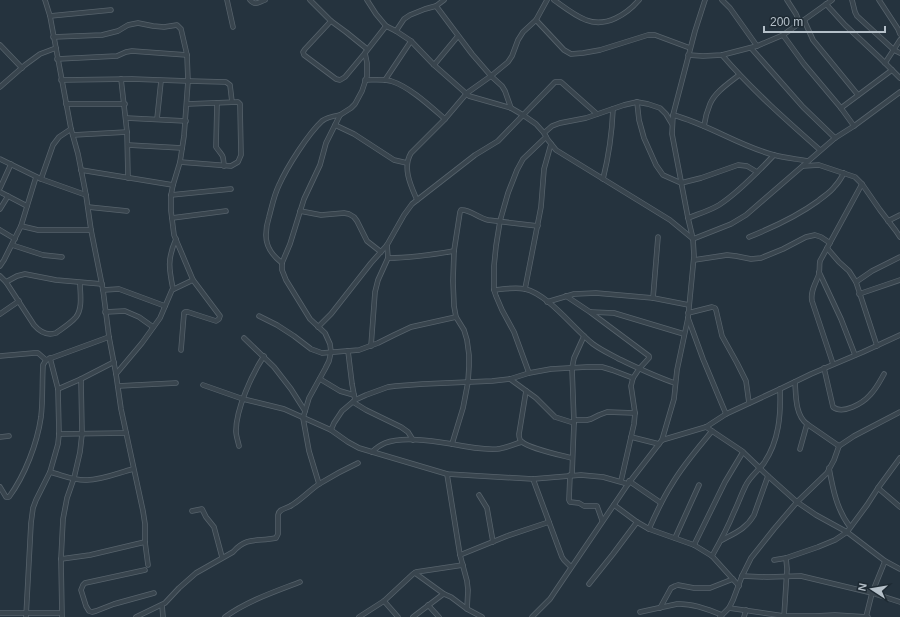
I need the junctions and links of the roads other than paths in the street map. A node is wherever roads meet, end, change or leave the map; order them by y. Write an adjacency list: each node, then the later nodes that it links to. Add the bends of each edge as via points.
1 (45, 0): 20 (street)
2 (227, 0): 25 (street)
3 (250, 0): 4 (street, via 259,3)
4 (266, 0)
5 (310, 0): 22 (street)
6 (367, 0): 24 (street)
7 (444, 0): 18 (street)
8 (547, 0): 21 (street)
9 (554, 0): 10 (street, via 581,18 594,22 617,18)
10 (639, 0)
11 (705, 0): 36 (street)
12 (722, 0): 34 (street)
13 (787, 0): 23 (street)
14 (832, 0): 17 (street)
15 (852, 0): 38 (street, via 857,16)
16 (879, 0): 27 (street)
17 (826, 4): 23 (street); 45 (street)
18 (436, 6): 26 (street, via 410,15); 29 (street)
19 (111, 10): 20 (street)
20 (50, 16): 30 (street)
21 (536, 20): 36 (street, via 564,50 571,54 600,50 648,34); 50 (street, via 523,32 508,62)
22 (331, 21): 39 (street); 39 (street, via 305,49 304,55 340,80)
23 (802, 21): 28 (street); 61 (street)
24 (386, 26): 26 (street); 39 (street)
25 (234, 27)
26 (396, 31): 32 (street)
27 (900, 34)
28 (783, 35): 34 (street); 69 (street)
29 (458, 36): 46 (street); 50 (street)
30 (53, 37): 35 (street); 41 (street, via 102,35 138,23 153,26 177,25 181,29)
31 (900, 40): 38 (street)
32 (410, 41): 46 (street); 56 (street)
33 (0, 45): 47 (street)
34 (758, 46): 37 (street)
35 (56, 48): 44 (street); 47 (street, via 40,54)
36 (690, 48): 42 (street)
37 (751, 48): 43 (street); 87 (street, via 803,107)
38 (894, 50): 40 (street); 45 (street)
39 (366, 51): 55 (street)
40 (900, 53)
41 (187, 55): 44 (street, via 132,51 117,56); 57 (street)
42 (688, 55): 43 (street); 74 (street)
43 (722, 55): 49 (street)
44 (57, 59): 53 (street)
45 (885, 63): 48 (street)
46 (434, 65): 60 (street)
47 (22, 68): 58 (street)
48 (892, 70): 51 (street); 61 (street)
49 (738, 75): 81 (street, via 712,101); 91 (street)
50 (492, 76): 60 (street); 68 (street, via 505,91)
51 (900, 78)
52 (122, 79): 53 (street); 54 (street); 66 (street)
53 (61, 80): 65 (street)
54 (161, 80): 57 (street); 76 (street)
55 (365, 80): 56 (street); 72 (street, via 357,100 351,108)
56 (385, 80): 77 (street, via 410,92)
57 (188, 82): 62 (street, via 226,82 230,85); 67 (street)
58 (0, 87)
59 (900, 92): 82 (street)
60 (467, 93): 68 (street, via 471,97); 77 (street)
61 (858, 95): 69 (street)
62 (232, 102): 64 (street); 98 (street, via 238,102 241,106 241,155 234,165)
63 (638, 102): 70 (street); 79 (street, via 660,108); 107 (street, via 640,127 656,165 663,175)
64 (217, 103): 67 (street); 98 (street, via 216,147 222,154)
65 (66, 104): 66 (street); 83 (street)
66 (125, 104): 75 (street)
67 (187, 104): 78 (street)
68 (511, 108): 73 (street)
69 (841, 108): 82 (street)
70 (613, 109): 71 (street); 106 (street, via 610,146)
71 (597, 114): 73 (street, via 558,81 551,84); 86 (street, via 552,126)
72 (340, 115): 80 (street); 148 (street, via 323,120 313,131 279,184 266,235 271,252)
73 (523, 115): 86 (street, via 536,124); 116 (street, via 498,141 475,155)
74 (673, 115): 79 (street); 81 (street)
75 (126, 118): 76 (street); 84 (street)
76 (157, 119): 78 (street)
77 (445, 119): 96 (street, via 411,153)
78 (186, 121): 90 (street)
79 (672, 124): 107 (street)
80 (335, 125): 96 (street, via 394,160); 122 (street)
81 (704, 126): 92 (street)
82 (854, 126): 87 (street)
83 (70, 129): 85 (street); 105 (street, via 53,145)
84 (127, 132): 85 (street); 89 (street)
85 (73, 135): 100 (street)
86 (545, 135): 88 (street); 126 (street, via 523,159 517,170)
87 (835, 138): 91 (street)
88 (551, 144): 106 (street, via 556,150); 129 (street, via 544,169)
89 (128, 145): 90 (street); 104 (street)
90 (182, 148): 95 (street)
91 (820, 150): 94 (street)
92 (774, 155): 94 (street); 101 (street)
93 (0, 159): 97 (street)
94 (808, 160): 99 (street)
95 (180, 162): 98 (street); 109 (street)
96 (407, 163): 116 (street, via 410,184)
97 (11, 164): 103 (street); 110 (street)
98 (224, 166)
99 (802, 166): 102 (street, via 819,165); 137 (street, via 746,215 731,224)
100 (81, 170): 104 (street); 113 (street)
101 (757, 172): 107 (street, via 747,166 738,165); 125 (street, via 719,204)
102 (844, 173): 108 (street, via 855,177); 133 (street, via 832,191 808,208 770,229)
103 (36, 177): 105 (street); 117 (street)
104 (128, 178): 109 (street)
105 (41, 179): 113 (street)
106 (603, 179): 137 (street, via 670,220)
107 (681, 184): 125 (street)
108 (862, 184): 127 (street); 138 (street)
109 (173, 185): 114 (street)
110 (0, 188)
111 (231, 189): 114 (street)
112 (0, 192): 115 (street)
113 (86, 195): 118 (street)
114 (171, 195): 124 (street)
115 (8, 196): 117 (street); 119 (street)
116 (417, 200): 140 (street, via 404,215)
117 (27, 206): 128 (street)
118 (88, 207): 121 (street); 131 (street)
119 (0, 209)
120 (226, 210): 124 (street)
121 (127, 211)
122 (300, 211): 143 (street, via 320,215 349,214 357,221 367,241); 148 (street)
123 (900, 215): 127 (street)
124 (172, 218): 136 (street)
125 (688, 218): 137 (street)
126 (500, 221): 129 (street); 142 (street, via 484,219 461,210); 161 (street, via 494,266)
127 (888, 221): 134 (street)
128 (21, 226): 131 (street, via 38,230); 135 (street)
129 (538, 226): 159 (street)
130 (0, 230): 135 (street)
131 (91, 230): 157 (street)
132 (658, 237): 164 (street)
133 (749, 237)
134 (900, 237)
135 (15, 239): 139 (street)
136 (176, 239): 152 (street); 158 (street, via 169,262)
137 (693, 239): 147 (street)
138 (830, 243): 141 (street); 147 (street, via 815,235 761,258 727,255)
139 (12, 245): 144 (street, via 43,255); 149 (street)
140 (387, 245): 143 (street); 146 (street)
141 (827, 248): 150 (street, via 819,264); 155 (street)
142 (454, 251): 146 (street, via 426,256); 174 (street)
143 (381, 252): 176 (street)
144 (62, 257)
145 (900, 257): 155 (street)
146 (388, 258): 182 (street, via 375,292)
147 (694, 260): 167 (street)
148 (282, 263): 176 (street, via 286,280 310,319)
149 (0, 266)
150 (819, 272): 187 (street); 192 (street, via 811,298)
151 (1, 278): 154 (street)
152 (193, 280): 158 (street); 184 (street, via 220,316 216,321 184,313)
153 (900, 280): 162 (street)
154 (6, 282): 156 (street, via 25,274); 165 (street)
155 (856, 282): 162 (street)
156 (80, 283): 157 (street); 165 (street, via 79,313 56,333 47,334 39,331)
157 (102, 284): 160 (street)
158 (173, 289): 168 (street)
159 (525, 289): 161 (street); 166 (street)
160 (103, 290): 168 (street, via 119,289); 169 (street)
161 (494, 290): 196 (street, via 514,332)
162 (859, 294): 183 (street)
163 (566, 296): 164 (street, via 596,293); 166 (street); 170 (street)
164 (653, 298): 167 (street)
165 (19, 302): 171 (street)
166 (547, 302): 179 (street)
167 (689, 305): 173 (street)
168 (165, 306): 175 (street)
169 (106, 312): 175 (street, via 125,311); 180 (street)
170 (590, 312): 177 (street, via 614,313); 195 (street, via 649,356)
171 (0, 314)
172 (259, 316): 185 (street, via 286,330 311,349 322,353)
173 (688, 316): 177 (street); 215 (street, via 715,308 722,336 746,381); 219 (street)
174 (456, 317): 182 (street, via 411,327); 203 (street, via 467,340)
175 (153, 327): 197 (street)
176 (318, 327): 185 (street, via 327,336)
177 (684, 334): 206 (street)
178 (900, 335): 183 (street)
179 (584, 336): 193 (street); 195 (street, via 601,350)
180 (109, 337): 190 (street); 191 (street)
181 (244, 338): 189 (street)
182 (371, 346): 186 (street)
183 (877, 346): 187 (street)
184 (181, 350)
185 (331, 352): 186 (street); 202 (street)
186 (348, 352): 212 (street)
187 (855, 355): 192 (street)
188 (0, 356): 190 (street, via 34,353)
189 (264, 356): 213 (street); 216 (street, via 284,379)
190 (48, 359): 209 (street); 258 (street, via 43,365 41,418 33,452 9,496 6,497)
191 (114, 362): 197 (street); 200 (street)
192 (833, 364): 194 (street)
193 (572, 368): 196 (street); 199 (street, via 602,367); 221 (street)
194 (824, 368): 198 (street, via 834,407 839,410 847,409 866,399); 204 (street)
195 (639, 369): 199 (street); 206 (street)
196 (529, 373): 201 (street)
197 (116, 374): 208 (street)
198 (884, 374)
199 (633, 378): 218 (street, via 631,386)
200 (82, 379): 209 (street); 228 (street)
201 (510, 379): 203 (street); 211 (street)
202 (320, 380): 212 (street); 216 (street, via 309,398)
203 (468, 382): 214 (street, via 388,387); 235 (street)
204 (795, 382): 210 (street); 222 (street, via 799,414)
205 (176, 383): 208 (street)
206 (675, 383): 233 (street, via 674,399)
207 (203, 385): 213 (street)
208 (118, 386): 226 (street)
209 (58, 389): 227 (street)
210 (780, 389): 215 (street); 245 (street, via 778,429 772,450)
211 (526, 391): 221 (street, via 555,417); 234 (street, via 519,434)
212 (354, 395): 214 (street)
213 (243, 399): 220 (street, via 274,406); 237 (street, via 236,432)
214 (354, 401): 224 (street, via 338,415); 232 (street, via 408,432)
215 (749, 403): 219 (street)
216 (305, 411): 220 (street)
217 (900, 412): 238 (street)
218 (634, 414): 221 (street, via 607,412 591,419); 231 (street)
219 (726, 414): 223 (street)
220 (304, 418): 224 (street); 256 (street, via 309,451)
221 (574, 421): 242 (street)
222 (807, 424): 238 (street); 239 (street)
223 (706, 427): 225 (street); 233 (street)
224 (331, 430): 240 (street, via 353,445)
225 (712, 431): 241 (street); 262 (street, via 675,479)
226 (126, 433): 228 (street); 247 (street)
227 (59, 434): 228 (street); 248 (street)
228 (82, 434): 252 (street)
229 (9, 436): 230 (street)
230 (0, 437)
231 (631, 437): 236 (street); 254 (street)
232 (412, 440): 235 (street); 240 (street, via 384,443)
233 (662, 440): 236 (street)
234 (522, 442): 235 (street, via 493,449); 242 (street)
235 (452, 444)
236 (659, 444): 255 (street)
237 (239, 446)
238 (839, 446): 246 (street)
239 (800, 449)
240 (372, 452): 249 (street)
241 (744, 452): 245 (street); 276 (street, via 725,482)
242 (572, 458): 250 (street)
243 (900, 458): 259 (street)
244 (358, 463): 256 (street)
245 (760, 468): 251 (street); 273 (street, via 746,484)
246 (829, 468): 261 (street); 269 (street, via 838,506)
247 (133, 470): 252 (street, via 97,479); 274 (street, via 143,511)
248 (50, 472): 252 (street); 309 (street, via 33,508)
249 (447, 474): 253 (street); 277 (street)
250 (571, 475): 253 (street); 254 (street, via 599,476); 266 (street, via 570,502 597,506)
251 (768, 476): 261 (street); 273 (street, via 751,520 740,530)
252 (74, 478): 281 (street, via 63,519)
253 (533, 479): 267 (street)
254 (621, 481): 255 (street)
255 (628, 483): 262 (street); 263 (street)
256 (319, 484): 279 (street, via 294,505 278,512 276,538 244,542)
257 (699, 485): 272 (street)
258 (0, 487)
259 (878, 488): 264 (street); 269 (street)
260 (479, 495): 275 (street, via 487,508)
261 (797, 502): 271 (street); 290 (street, via 751,558)
262 (661, 503): 270 (street)
263 (614, 505): 266 (street); 268 (street)
264 (900, 507)
265 (192, 510): 279 (street, via 202,509 213,524)
266 (602, 520): 286 (street)
267 (549, 522): 275 (street); 286 (street, via 562,557)
268 (637, 522): 270 (street); 294 (street)
269 (850, 527): 271 (street)
270 (649, 529): 272 (street)
271 (847, 532): 280 (street, via 830,542); 283 (street)
272 (675, 538): 276 (street)
273 (721, 540): 278 (street)
274 (145, 542): 281 (street); 284 (street)
275 (493, 542): 277 (street)
276 (694, 545): 278 (street)
277 (460, 555): 285 (street)
278 (712, 556): 292 (street)
279 (222, 558): 301 (street, via 196,573)
280 (786, 558): 282 (street); 291 (street)
281 (61, 560): 310 (street)
282 (774, 560)
283 (885, 561): 287 (street); 297 (street)
284 (148, 564)
285 (463, 565): 289 (street); 303 (street, via 467,586)
286 (571, 567): 320 (street, via 550,599)
287 (900, 568)
288 (145, 570): 296 (street, via 83,584 86,606 92,612)
289 (415, 573): 298 (street); 299 (street)
290 (742, 576): 291 (street); 295 (street)
291 (787, 577): 297 (street, via 807,577); 322 (street)
292 (733, 579): 295 (street); 304 (street, via 707,589 675,586 671,588)
293 (300, 582): 315 (street, via 241,606)
294 (589, 584)
295 (739, 586): 305 (street)
296 (154, 593)
297 (872, 593): 300 (street); 323 (street)
298 (444, 594): 302 (street); 303 (street)
299 (384, 601): 316 (street); 317 (street)
300 (900, 602)
301 (162, 605): 313 (street); 314 (street)
302 (428, 605): 318 (street); 319 (street)
303 (467, 608): 311 (street)
304 (660, 608): 307 (street); 312 (street, via 687,604 706,608)
305 (729, 608): 306 (street); 312 (street)
306 (746, 610): 321 (street); 322 (street)
307 (640, 612)
308 (0, 613): 309 (street)
309 (27, 615): 310 (street)
310 (61, 615)
311 (479, 616)
312 (721, 616)
313 (136, 617)
314 (163, 617)
315 (225, 617)
316 (359, 617)
317 (398, 617)
318 (413, 617)
319 (438, 617)
320 (532, 617)
321 (744, 617)
322 (784, 617): 323 (street, via 835,614)
323 (867, 617)

